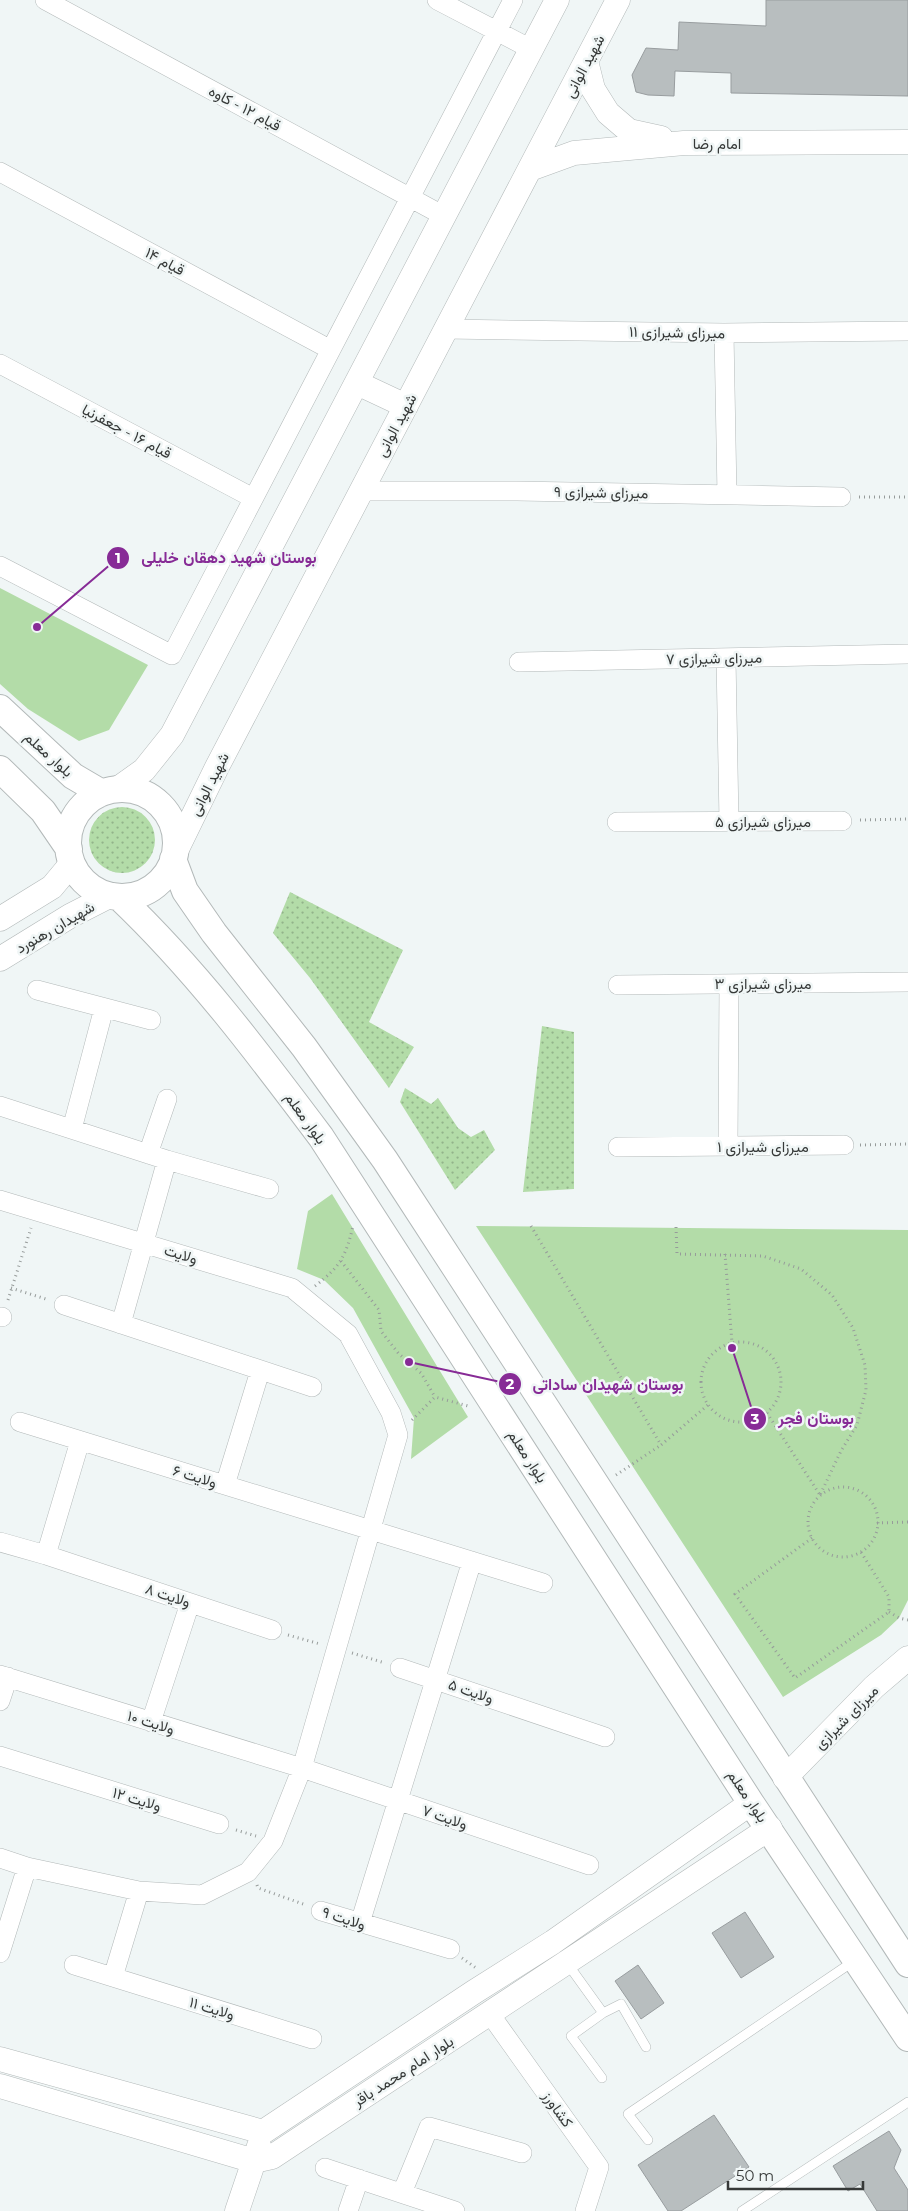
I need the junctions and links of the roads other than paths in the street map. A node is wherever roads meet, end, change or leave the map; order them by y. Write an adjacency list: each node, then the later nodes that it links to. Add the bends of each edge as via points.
1 (45, 0): 13 (street, قیام ۱۲ - کاوه)
2 (437, 0): 6 (street)
3 (513, 0): 6 (street)
4 (557, 0): 7 (street)
5 (618, 0): 8 (street, شهید الوانی)
6 (497, 31): 7 (street); 13 (street)
7 (532, 49): 14 (street)
8 (586, 61): 10 (street, via 593,89 608,113 629,131); 11 (street, شهید الوانی)
9 (908, 142): 10 (street, امام رضا)
10 (684, 143): 11 (street, امام رضا, via 574,153)
11 (530, 169): 15 (street, شهید الوانی)
12 (0, 172): 18 (street, قیام ۱۴)
13 (410, 197): 14 (street, قیام ۱۲ - کاوه); 18 (street)
14 (444, 216): 20 (street)
15 (446, 329): 17 (street, میرزای شیرازی ۱۱); 21 (street, شهید الوانی)
16 (908, 331): 17 (street, میرزای شیرازی ۱۱)
17 (724, 333): 23 (street)
18 (331, 350): 25 (street)
19 (0, 364): 25 (street, قیام ۱۶ - جعفرنیا)
20 (357, 383): 21 (street); 32 (street, via 172,735 144,770)
21 (406, 406): 22 (street, شهید الوانی)
22 (362, 491): 23 (street, میرزای شیرازی ۹); 36 (street, شهید الوانی)
23 (727, 494): 24 (street, میرزای شیرازی ۹)
24 (841, 497)
25 (254, 498): 26 (street, via 172,655)
26 (0, 566)
27 (908, 654): 28 (street, میرزای شیرازی ۷)
28 (726, 658): 29 (street, میرزای شیرازی ۷); 33 (street)
29 (519, 662)
30 (0, 708): 32 (main road, بلوار معلم, via 73,776)
31 (0, 769): 37 (main road, via 43,811)
32 (109, 792): 36 (main road, via 130,790 156,801 172,824 176,837); 37 (main road, via 90,800 80,810 69,835)
33 (729, 821): 34 (street, میرزای شیرازی ۵); 35 (street, میرزای شیرازی ۵)
34 (842, 821)
35 (617, 822)
36 (174, 855): 38 (main road, via 164,877 155,887 142,894); 81 (main road, via 190,898 354,1114)
37 (70, 856): 38 (main road, via 79,875 89,885 101,893); 39 (street, via 52,887)
38 (115, 896): 40 (street, شهیدان رهنورد, via 70,916); 83 (main road, بلوار معلم, via 175,953 321,1137)
39 (0, 919)
40 (0, 959)
41 (908, 982): 42 (street, میرزای شیرازی ۳)
42 (729, 984): 43 (street, میرزای شیرازی ۳); 51 (street)
43 (618, 985)
44 (37, 990): 45 (street)
45 (104, 1008): 46 (street); 49 (street)
46 (152, 1020)
47 (166, 1099): 53 (street)
48 (0, 1106): 49 (street)
49 (72, 1129): 53 (street)
50 (844, 1145): 51 (street, میرزای شیرازی ۱)
51 (728, 1146): 52 (street, میرزای شیرازی ۱)
52 (618, 1147)
53 (148, 1154): 54 (street)
54 (167, 1160): 55 (street); 57 (street)
55 (269, 1189)
56 (0, 1200): 57 (street, ولایت)
57 (143, 1242): 59 (street); 65 (street, ولایت, via 292,1288 348,1334 391,1413 398,1434)
58 (64, 1305): 59 (street)
59 (121, 1324): 60 (street)
60 (260, 1371): 61 (street); 64 (street)
61 (312, 1387)
62 (20, 1422): 63 (street, ولایت ۶)
63 (80, 1440): 64 (street, ولایت ۶); 67 (street)
64 (225, 1485): 65 (street, ولایت ۶)
65 (371, 1530): 68 (street, ولایت ۶); 80 (street)
66 (0, 1542): 67 (street, ولایت ۸)
67 (46, 1555): 70 (street, ولایت ۸)
68 (472, 1561): 69 (street, ولایت ۶); 75 (street)
69 (543, 1583)
70 (190, 1603): 71 (street, ولایت ۸); 77 (street)
71 (272, 1630)
72 (908, 1658): 81 (street, میرزای شیرازی, via 874,1687)
73 (400, 1668): 75 (street, ولایت ۵)
74 (4, 1676): 76 (street); 77 (street, ولایت ۱۰)
75 (436, 1680): 78 (street, ولایت ۵); 82 (street)
76 (0, 1701)
77 (150, 1722): 80 (street, ولایت ۱۰)
78 (605, 1737)
79 (0, 1756): 85 (street, ولایت ۱۲)
80 (302, 1768): 82 (street, ولایت ۷); 90 (street, via 273,1841 248,1872 202,1895)
81 (785, 1778): 83 (main road); 84 (main road)
82 (398, 1801): 88 (street, ولایت ۷); 92 (street)
83 (751, 1803): 86 (main road, بلوار معلم); 109 (street, بلوار امام محمد باقر, via 553,1942)
84 (804, 1806): 86 (main road); 97 (main road)
85 (219, 1824)
86 (770, 1828): 95 (main road, بلوار معلم); 96 (street, بلوار امام محمد باقر)
87 (0, 1858): 89 (street)
88 (589, 1865)
89 (27, 1867): 90 (street); 94 (street)
90 (138, 1891): 99 (street)
91 (321, 1911): 92 (street, ولایت ۹)
92 (360, 1923): 93 (street, ولایت ۹)
93 (450, 1949)
94 (0, 1953)
95 (856, 1959): 102 (main road, بلوار معلم); 110 (lane, via 628,2114)
96 (567, 1963): 100 (street, بلوار امام محمد باقر); 101 (lane)
97 (908, 1964)
98 (74, 1965): 99 (street, ولایت ۱۱)
99 (112, 1977): 103 (street, ولایت ۱۱)
100 (490, 2014): 112 (street, بلوار امام محمد باقر, via 272,2157); 119 (street, کشاورز, via 599,2167)
101 (603, 2014): 104 (lane, via 621,2004); 106 (lane, via 572,2036)
102 (908, 2038)
103 (312, 2039)
104 (646, 2047)
105 (0, 2058): 109 (street)
106 (602, 2078)
107 (0, 2086): 112 (street)
108 (908, 2102): 120 (lane)
109 (263, 2132): 112 (street)
110 (648, 2140)
111 (522, 2153): 115 (street, via 429,2127)
112 (254, 2162): 116 (street)
113 (325, 2168): 114 (street)
114 (359, 2179): 115 (street); 117 (street)
115 (402, 2193): 118 (street)
116 (237, 2211)
117 (348, 2211)
118 (455, 2211)
119 (585, 2211)
120 (742, 2211)

